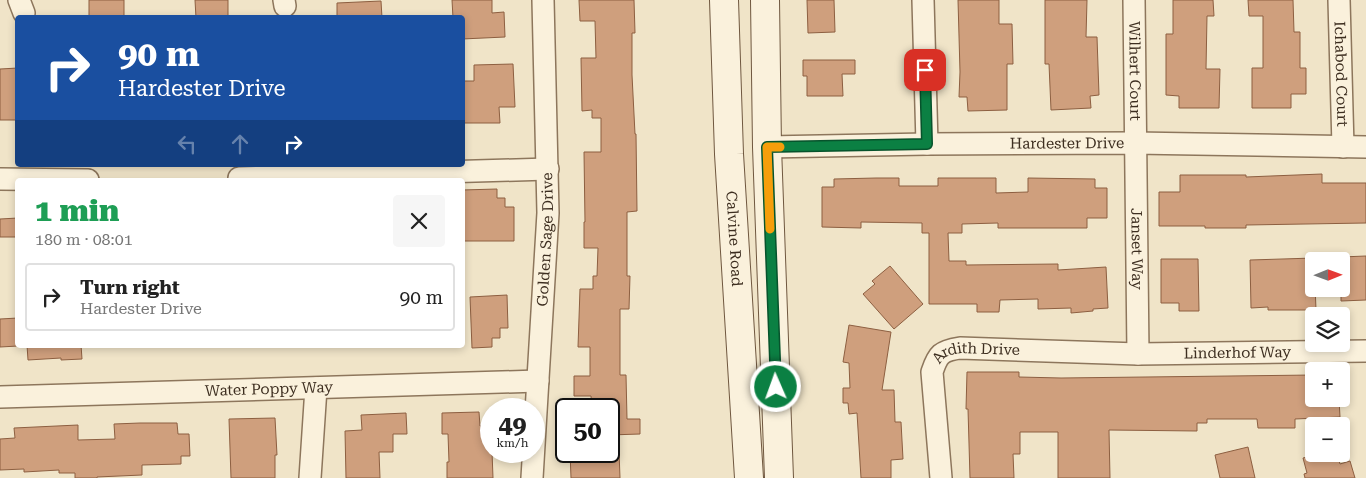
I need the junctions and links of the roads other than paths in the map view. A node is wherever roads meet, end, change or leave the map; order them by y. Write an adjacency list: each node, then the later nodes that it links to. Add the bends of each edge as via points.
1 (543, 0): 12 (street, Golden Sage Drive)
2 (724, 0): 23 (main road, Calvine Road, via 728,154)
3 (765, 0): 9 (main road)
4 (922, 0): 8 (street)
5 (1134, 0): 7 (street, Wilhert Court)
6 (1340, 0): 10 (street, Ichabod Court)
7 (1135, 142): 8 (street, Hardester Drive); 10 (street, Hardester Drive); 17 (street, Janset Way)
8 (927, 144): 9 (street, Hardester Drive)
9 (767, 147): 24 (main road)
10 (1343, 147): 11 (street, Hardester Drive)
11 (1366, 147)
12 (548, 169): 13 (street); 18 (street, Golden Sage Drive)
13 (239, 178)
14 (0, 179): 15 (street)
15 (15, 179)
16 (1366, 351): 17 (street, Linderhof Way)
17 (1138, 354): 25 (street, Ardith Drive, via 946,350 936,358 932,372)
18 (538, 381): 19 (street, Water Poppy Way); 22 (street, Golden Sage Drive)
19 (316, 388): 20 (street, Water Poppy Way); 21 (street)
20 (0, 397)
21 (310, 478)
22 (532, 478)
23 (749, 478)
24 (778, 478)
25 (941, 478)

